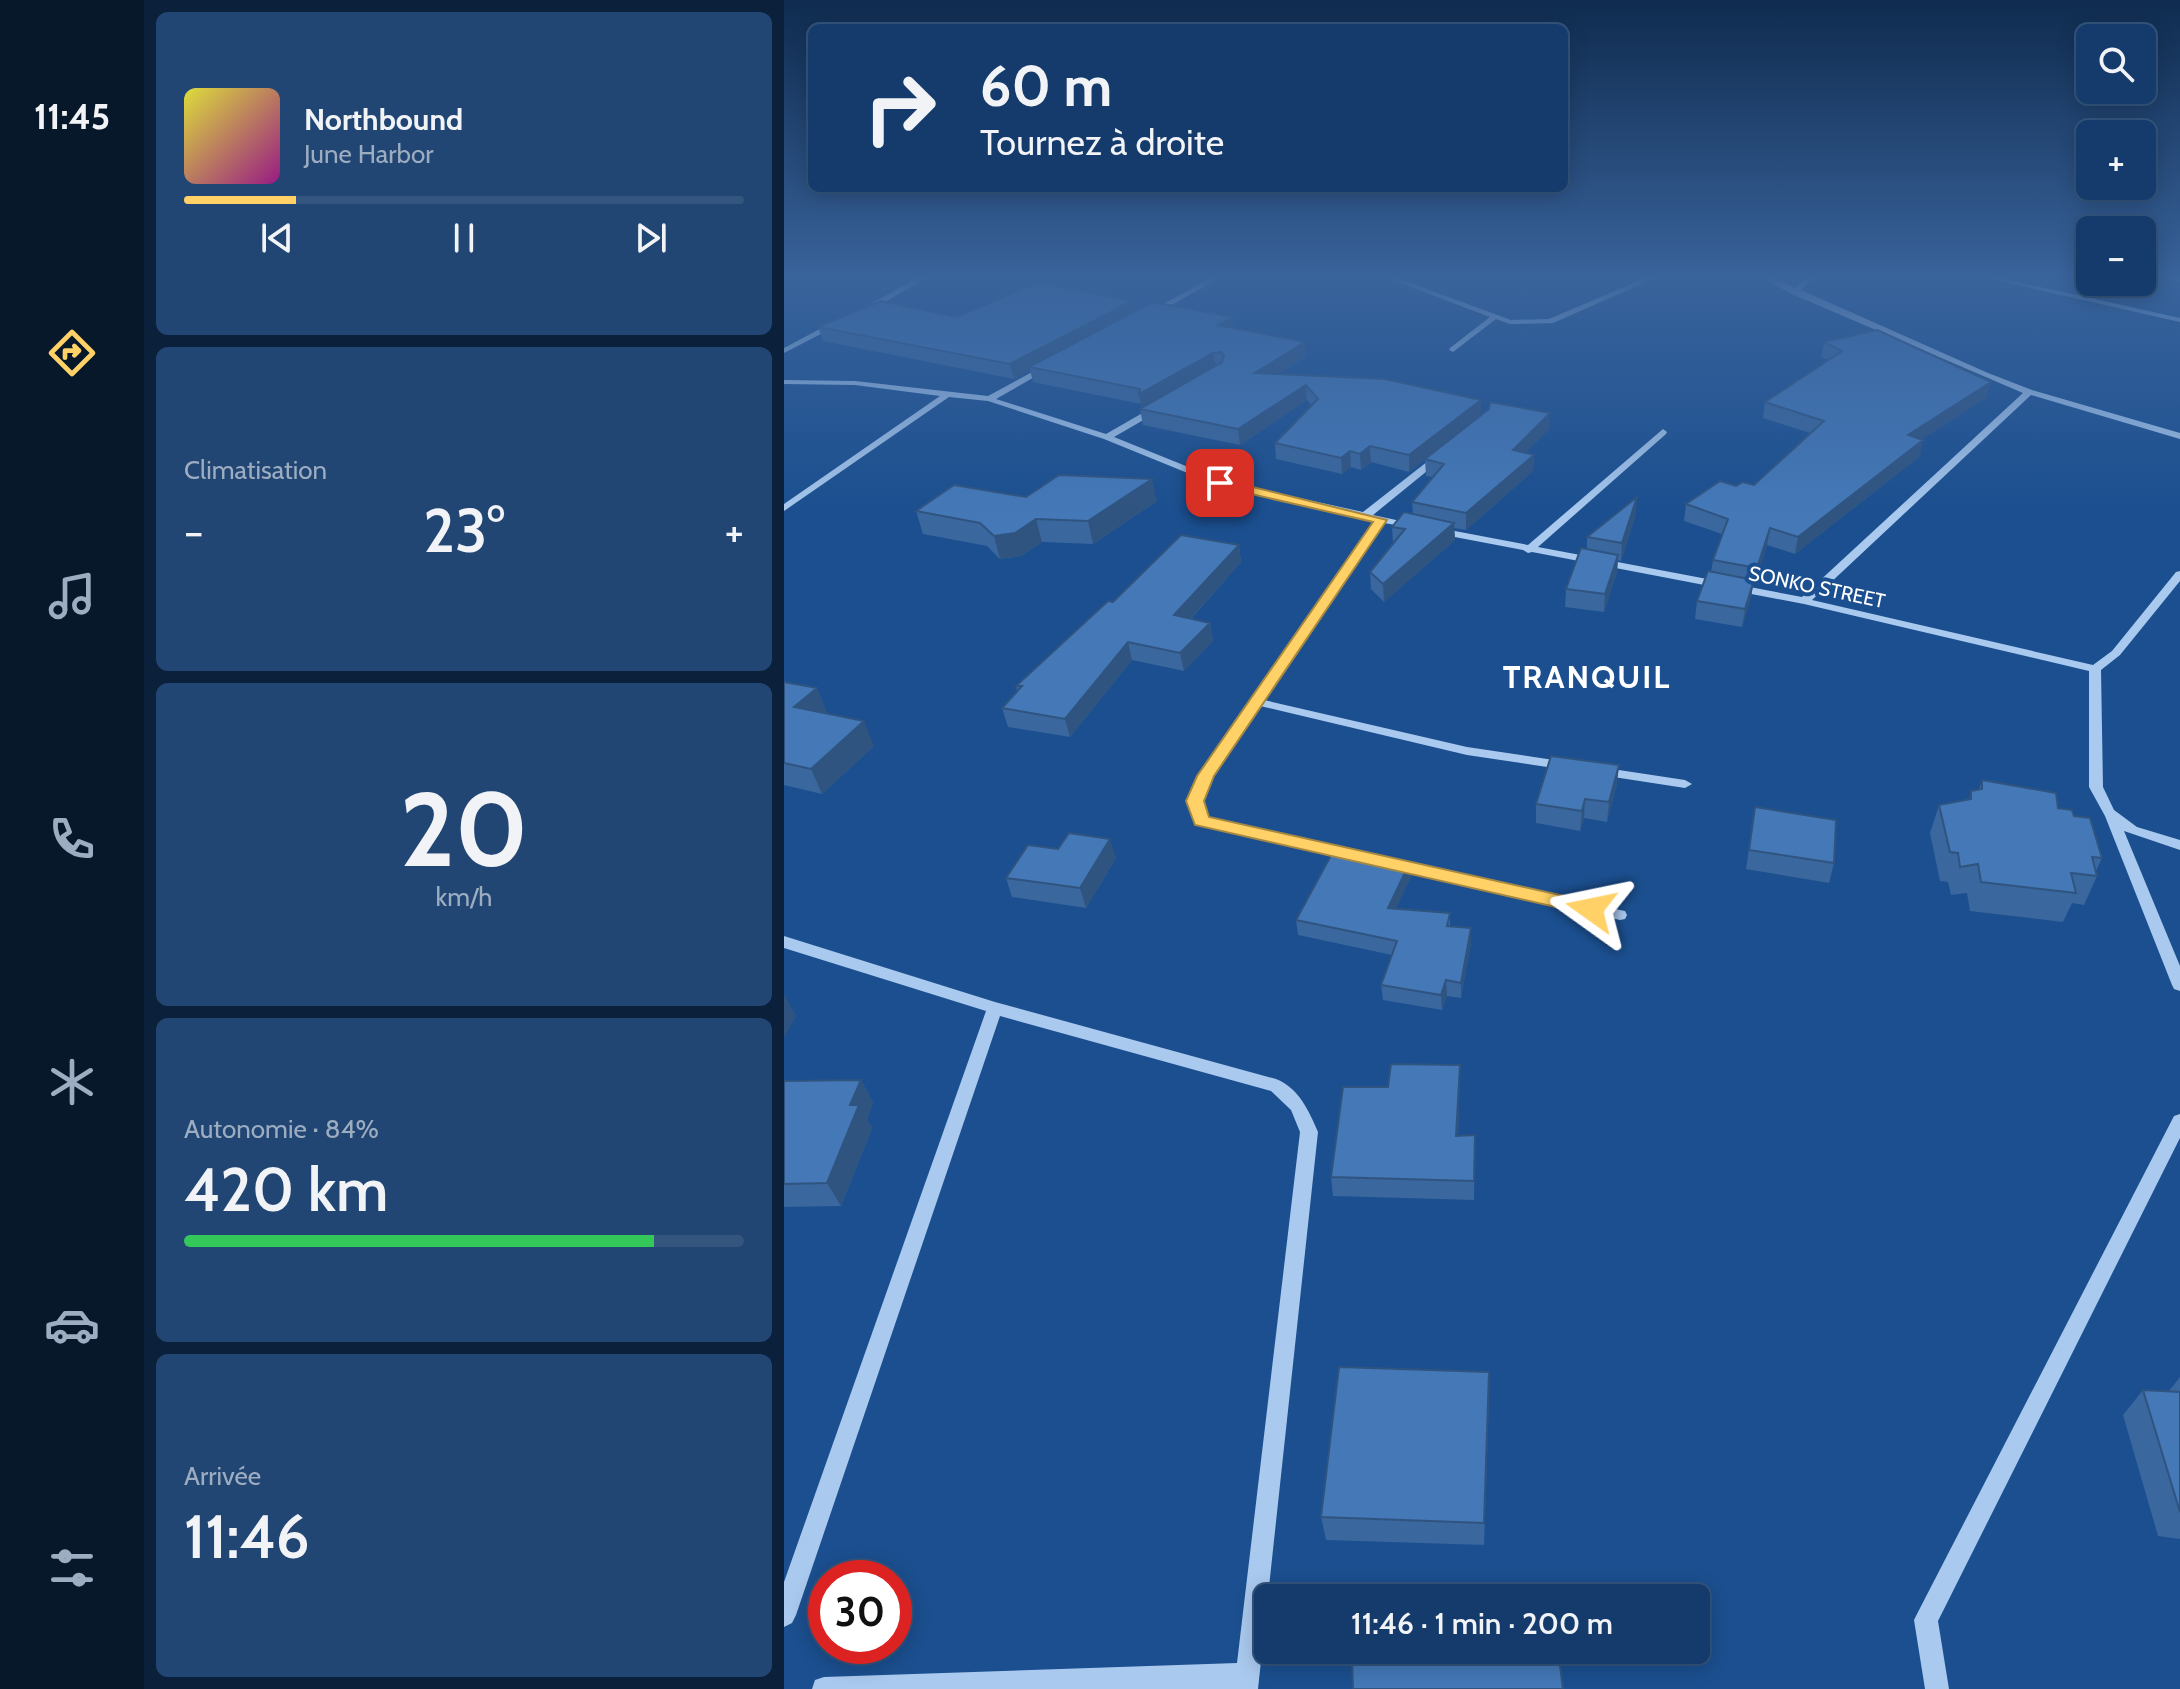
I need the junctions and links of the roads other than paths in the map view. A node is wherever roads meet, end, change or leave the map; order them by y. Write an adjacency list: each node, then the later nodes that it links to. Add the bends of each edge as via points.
1 (1940, 354): 4 (street)
2 (1057, 362): 6 (street)
3 (784, 382): 5 (street, SONKO STREET, via 855,383)
4 (2029, 392): 9 (street); 17 (street)
5 (946, 395): 6 (street, SONKO STREET); 12 (street)
6 (989, 399): 10 (street, SONKO STREET)
7 (1170, 401): 10 (street)
8 (1663, 432): 15 (street)
9 (2180, 436)
10 (1107, 437): 13 (street, SONKO STREET, via 1220,483)
11 (1449, 449): 13 (street)
12 (784, 508)
13 (1365, 516): 14 (street, SONKO STREET)
14 (1381, 520): 15 (street, SONKO STREET); 19 (street)
15 (1528, 550): 17 (street, SONKO STREET)
16 (2180, 574): 18 (street, via 2116,653)
17 (1804, 601): 18 (street, SONKO STREET)
18 (2095, 669): 23 (street, via 2096,787)
19 (1258, 702): 20 (street, via 1467,751); 25 (street, via 1206,776 1195,801 1201,821)
20 (1576, 767)
21 (1592, 770): 22 (street)
22 (1685, 784)
23 (2109, 813): 24 (street, via 2132,830); 27 (street)
24 (2180, 845)
25 (1620, 915)
26 (784, 942): 28 (street)
27 (2180, 985)
28 (995, 1008): 30 (street); 31 (street, via 1276,1086 1298,1106 1309,1132)
29 (2180, 1121): 33 (street, via 1926,1620)
30 (784, 1615)
31 (1247, 1682): 32 (street)
32 (824, 1689)
33 (1937, 1689)

